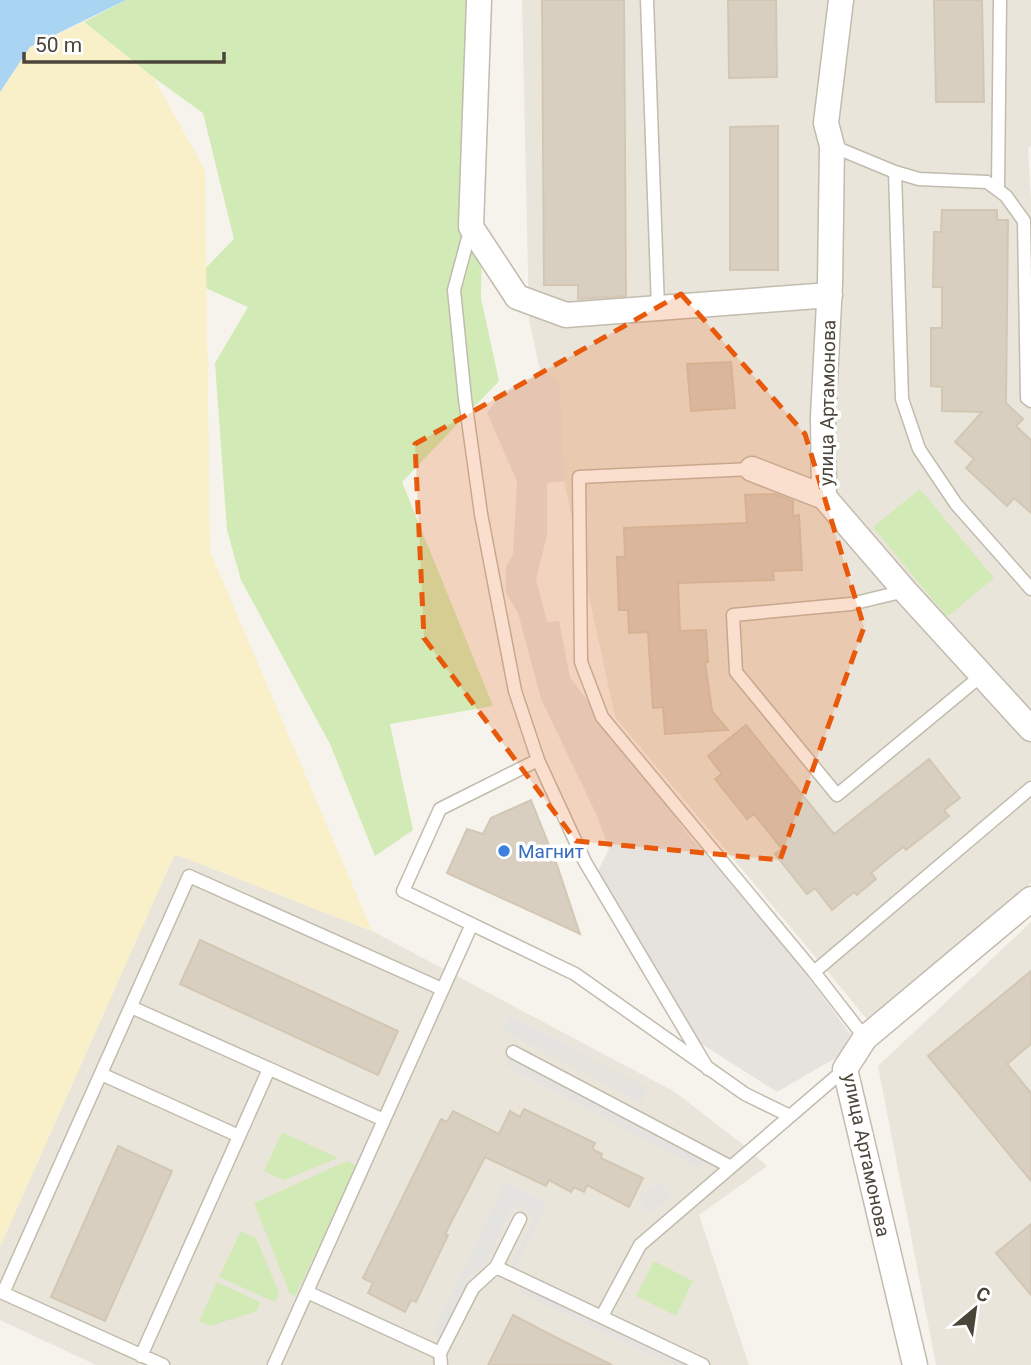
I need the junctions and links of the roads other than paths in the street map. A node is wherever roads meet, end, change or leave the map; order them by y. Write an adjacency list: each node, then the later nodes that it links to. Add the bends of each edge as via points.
1 (479, 0): 8 (street)
2 (647, 0): 10 (lane)
3 (841, 0): 5 (street, улица Артамонова, via 826,123)
4 (1000, 0): 7 (lane)
5 (832, 146): 6 (lane); 9 (street, улица Артамонова)
6 (895, 172): 7 (lane, via 919,179 987,182); 14 (lane, via 902,399 919,449 956,503)
7 (998, 190): 11 (lane, via 1024,221 1027,398)
8 (471, 227): 10 (street, via 517,298 566,315); 18 (lane, via 454,290 465,399 481,514 516,691)
9 (830, 295): 10 (street); 13 (street, улица Артамонова)
10 (658, 309)
11 (1031, 401)
12 (752, 469): 13 (street); 22 (lane, via 579,477 581,662 602,718)
13 (824, 497): 15 (street, улица Артамонова)
14 (1028, 579)
15 (905, 591): 16 (street, улица Артамонова); 16 (lane, via 851,604 733,615 736,672 837,795)
16 (982, 675): 17 (street, улица Артамонова)
17 (1031, 729)
18 (538, 760): 21 (lane, via 440,809 403,891); 28 (lane, via 585,862)
19 (1031, 788): 22 (lane)
20 (1031, 899): 25 (street, улица Артамонова)
21 (471, 924): 23 (lane); 28 (lane, via 575,974)
22 (814, 972): 25 (lane)
23 (442, 989): 24 (lane, via 190,876); 32 (lane)
24 (131, 1007): 27 (lane); 30 (lane)
25 (865, 1038): 29 (street, улица Артамонова)
26 (513, 1052): 34 (lane)
27 (269, 1069): 32 (lane); 33 (lane)
28 (708, 1069): 31 (lane)
29 (845, 1069): 31 (lane); 44 (street, улица Артамонова)
30 (101, 1074): 33 (lane); 39 (lane, via 3,1293)
31 (790, 1116): 34 (lane)
32 (384, 1120): 37 (lane)
33 (239, 1136): 39 (lane)
34 (731, 1167): 38 (lane, via 640,1245)
35 (520, 1219): 36 (lane)
36 (496, 1267): 38 (lane); 40 (lane, via 472,1288)
37 (307, 1292): 40 (lane); 42 (lane)
38 (602, 1316): 43 (lane)
39 (141, 1356): 41 (lane)
40 (440, 1359)
41 (163, 1365)
42 (274, 1365)
43 (703, 1365)
44 (915, 1365)

